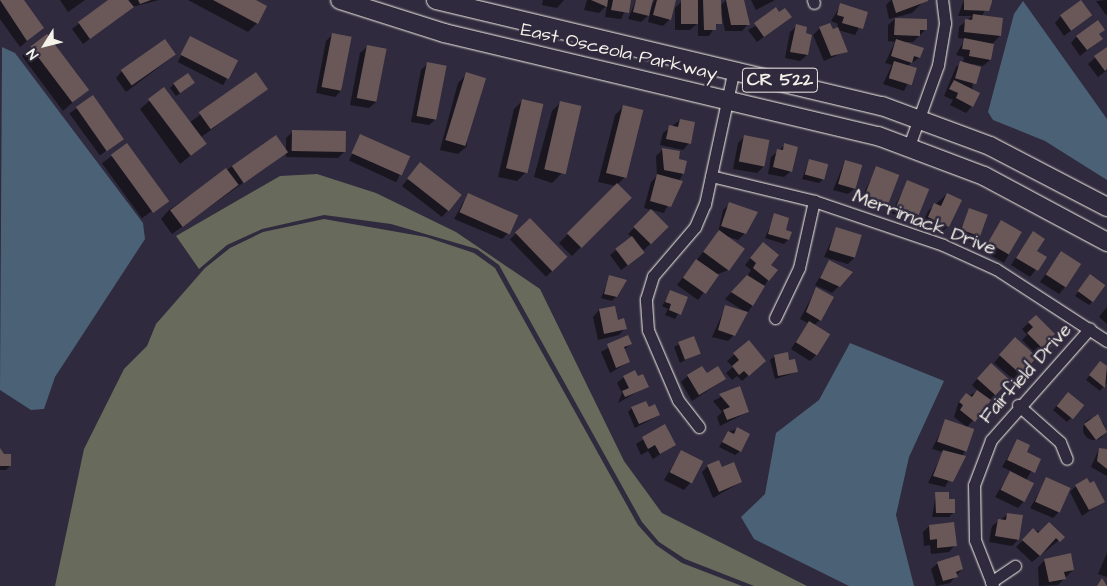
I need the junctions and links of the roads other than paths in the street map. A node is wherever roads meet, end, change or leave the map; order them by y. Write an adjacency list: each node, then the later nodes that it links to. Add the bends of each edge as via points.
1 (340, 0): 5 (main road, East Osceola Parkway / CR 522, via 444,33)
2 (436, 0): 4 (main road, East Osceola Parkway / CR 522)
3 (942, 0): 6 (street, via 943,45)
4 (734, 69): 5 (street); 6 (main road, East Osceola Parkway / CR 522)
5 (727, 99): 7 (main road, East Osceola Parkway / CR 522); 8 (street)
6 (919, 118): 7 (street); 10 (main road, East Osceola Parkway / CR 522, via 1025,162)
7 (909, 146): 11 (main road, East Osceola Parkway / CR 522, via 984,176)
8 (711, 176): 9 (street, Merrimack Drive); 16 (street, via 695,227 653,276 646,299 648,330 678,400)
9 (814, 201): 12 (street, via 799,268); 13 (street, Merrimack Drive, via 887,223 996,269)
10 (1107, 207)
11 (1107, 242)
12 (775, 318)
13 (1090, 328): 14 (street, Merrimack Drive); 15 (street, Fairfield Drive, via 1053,375)
14 (1107, 341)
15 (1018, 405): 17 (street, via 1060,442); 19 (street, Fairfield Drive, via 991,440 974,485 975,540)
16 (698, 428)
17 (1067, 459)
18 (1015, 566): 19 (street)
19 (992, 584)

